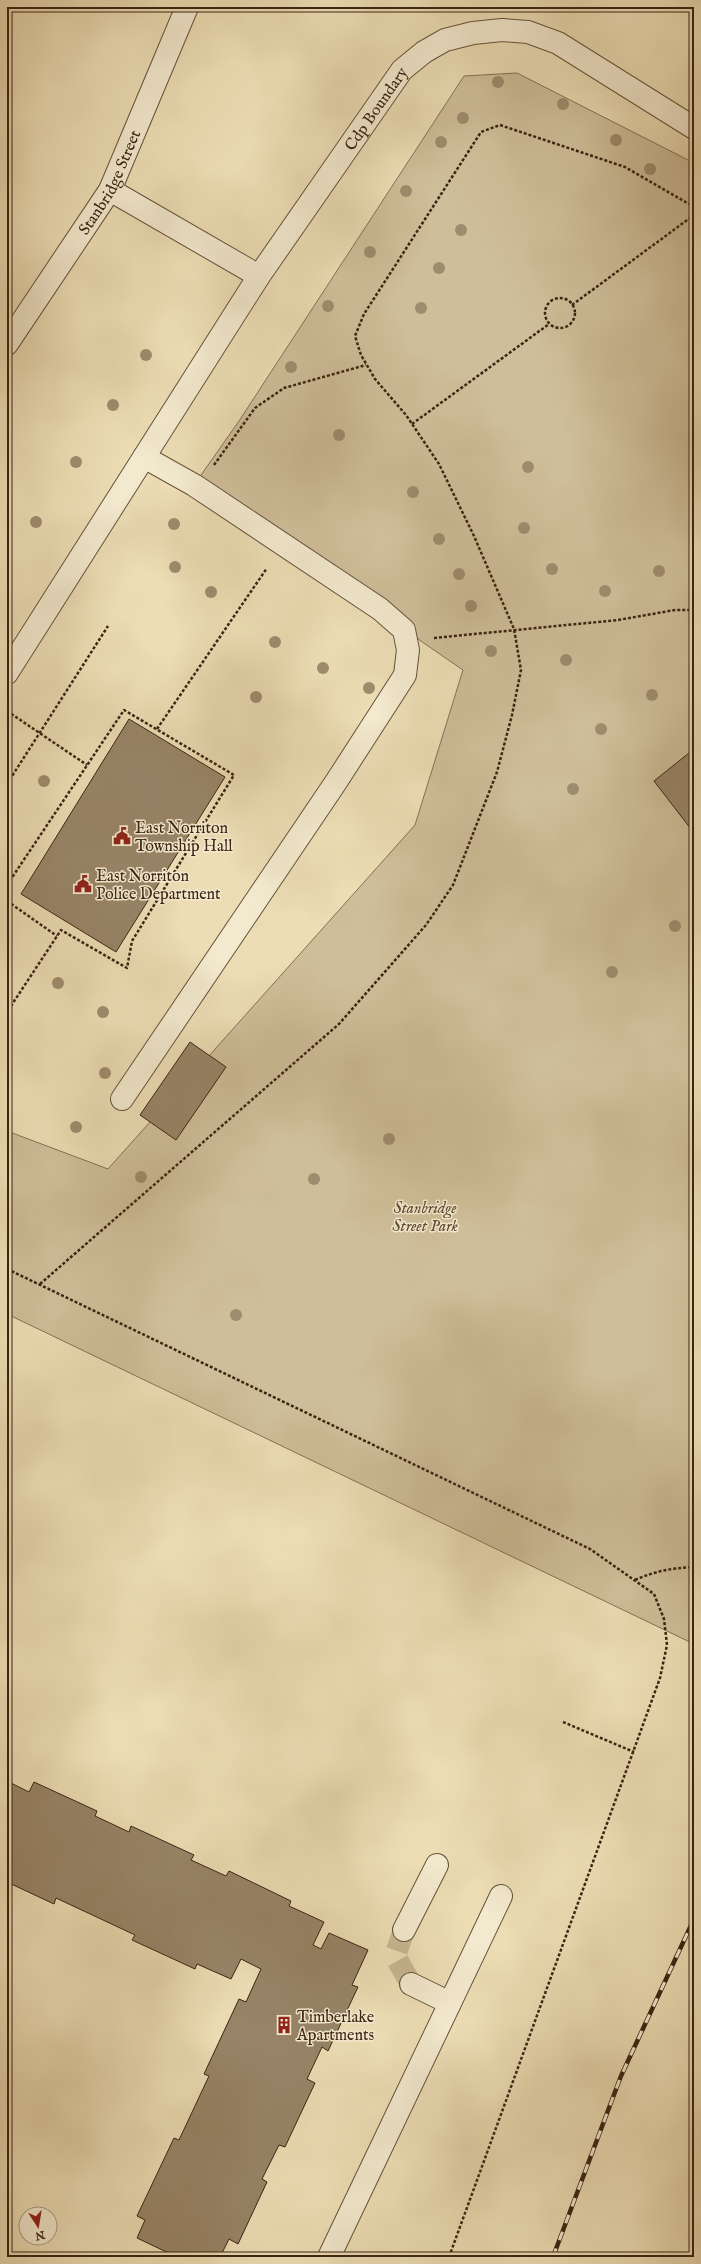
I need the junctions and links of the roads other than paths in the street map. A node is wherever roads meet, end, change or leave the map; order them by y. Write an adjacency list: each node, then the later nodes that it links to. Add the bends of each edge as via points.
1 (186, 7): 3 (street, Stanbridge Street)
2 (694, 128): 4 (street, Cdp Boundary, via 558,43 528,32 502,30 473,33 446,40 424,52 402,70)
3 (110, 190): 4 (street); 5 (street, Stanbridge Street)
4 (259, 276): 6 (street, Cdp Boundary)
5 (7, 344)
6 (144, 457): 7 (street, Cdp Boundary); 8 (street, via 198,488 380,609 404,630 408,650 405,675)
7 (7, 673)
8 (122, 1099)
9 (437, 1865): 11 (street)
10 (501, 1896): 13 (street)
11 (404, 1930)
12 (411, 1984): 13 (street)
13 (450, 2003): 14 (street)
14 (329, 2257)

